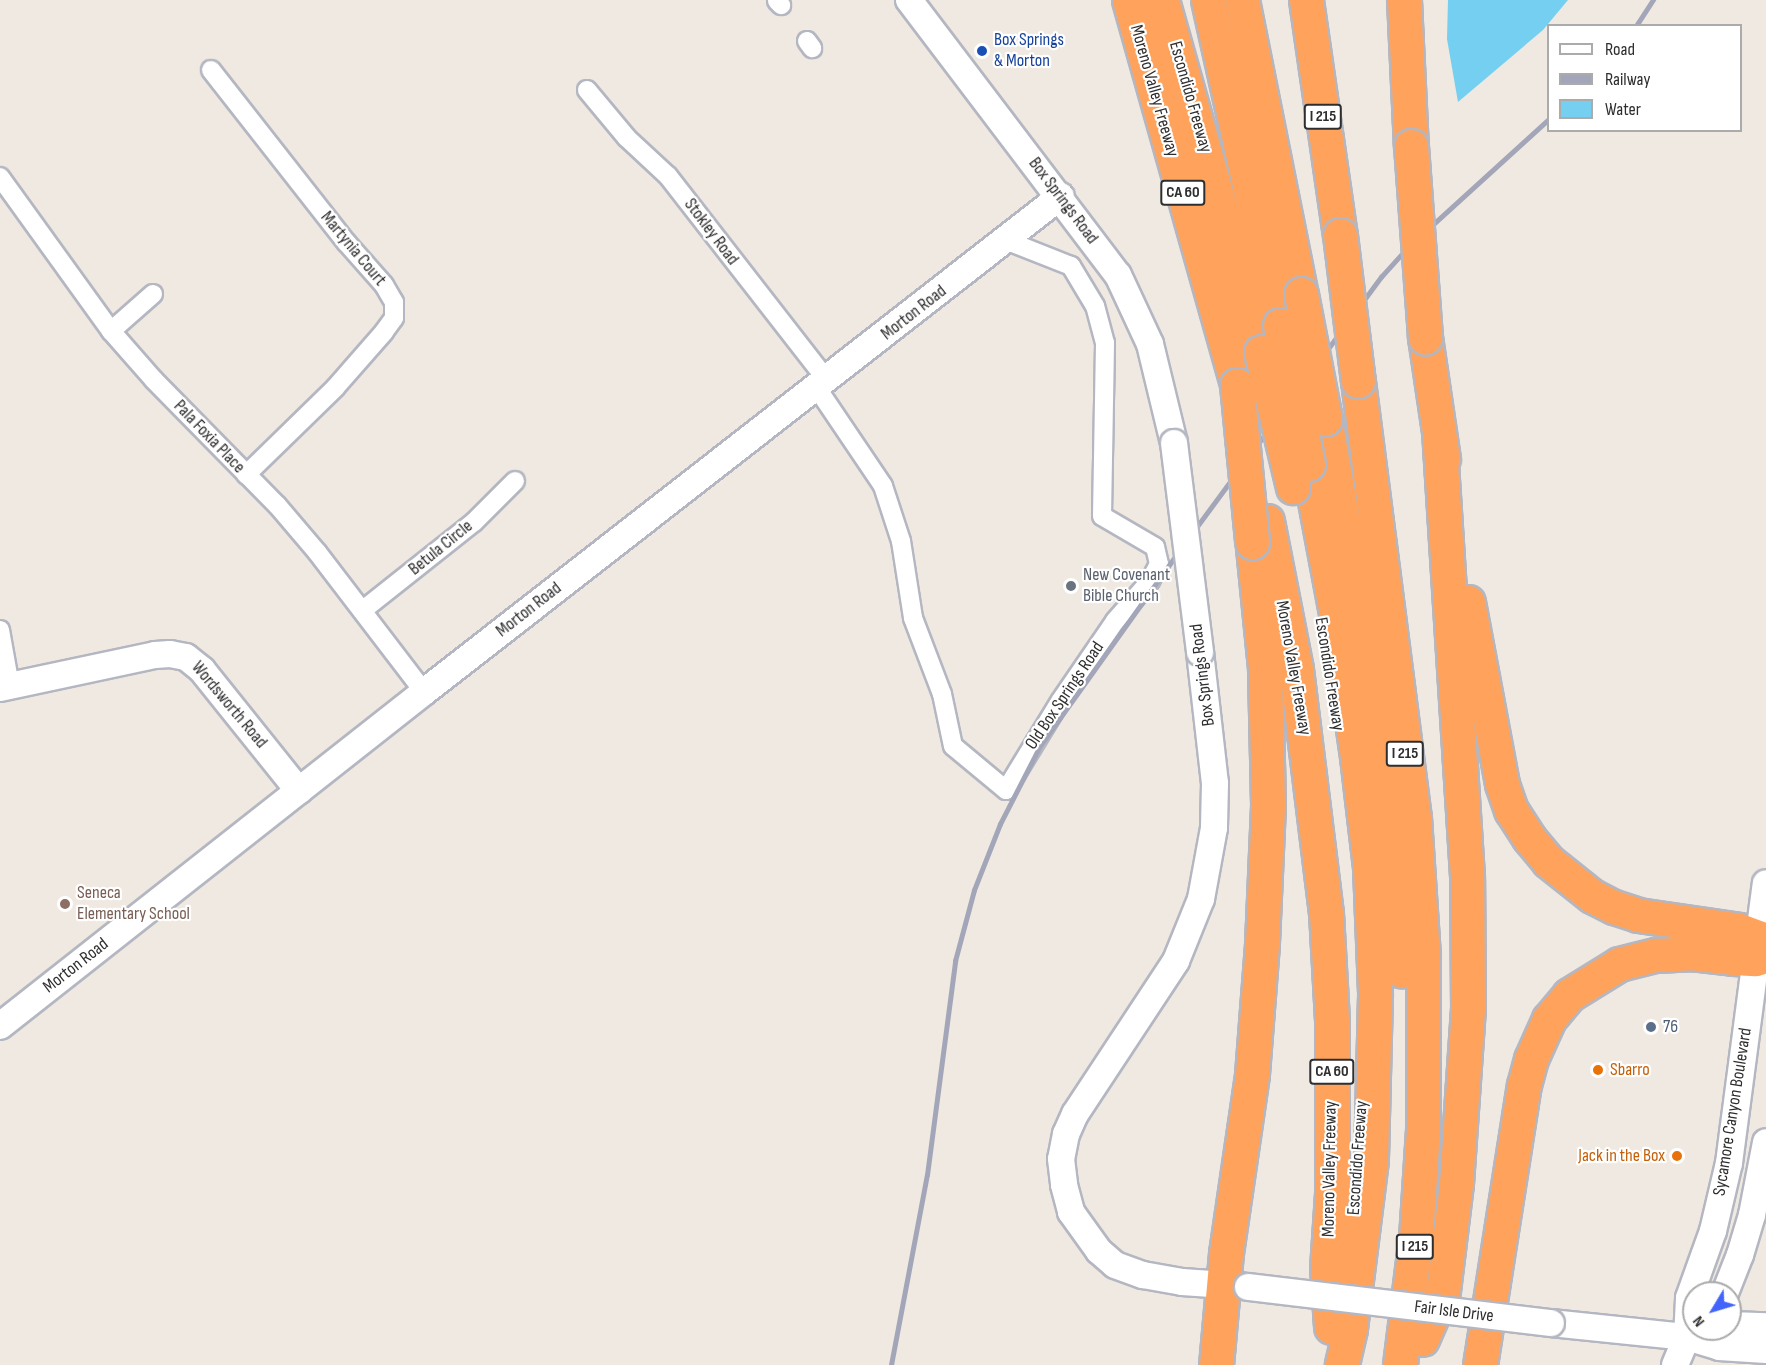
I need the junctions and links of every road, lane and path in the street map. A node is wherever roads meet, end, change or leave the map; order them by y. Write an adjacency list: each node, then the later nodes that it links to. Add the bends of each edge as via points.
1 (909, 0): 11 (main road, Box Springs Road)
2 (1129, 0): 20 (highway, Moreno Valley Freeway / CA 60, bridge, via 1237,385)
3 (1162, 0): 17 (highway, Escondido Freeway, bridge, via 1261,352)
4 (1208, 0): 17 (highway, bridge, via 1280,325)
5 (1242, 0): 29 (highway, bridge, via 1344,517 1372,687 1389,811 1403,1052)
6 (1306, 0): 29 (highway, I 215, bridge, via 1340,235 1413,817 1423,956)
7 (1404, 0): 16 (highway, bridge, via 1425,336)
8 (211, 70): 18 (street, Martynia Court, via 394,302 394,318 384,332 335,388)
9 (587, 90): 15 (street, Stokley Road, via 627,138 668,176)
10 (0, 177): 14 (street, Pala Foxia Place)
11 (1060, 196): 12 (main road, Morton Road); 33 (main road, Box Springs Road, bridge, via 1106,258 1133,303 1150,344 1174,443 1215,783 1214,828 1201,899 1176,961 1065,1134 1061,1159 1064,1185 1071,1212 1099,1251 1115,1265 1163,1279)
12 (1005, 240): 15 (main road, Morton Road); 15 (street, Old Box Springs Road, via 1071,266 1095,306 1105,344 1102,516 1155,548 1159,564 1061,700 1006,790 953,746 942,694 913,618 901,541 883,486)
13 (153, 294): 14 (street)
14 (111, 331): 18 (street, Pala Foxia Place)
15 (822, 384): 24 (main road, Morton Road)
16 (1439, 437): 27 (highway, via 1495,758 1511,810 1529,838 1567,878 1614,907 1638,915 1739,930); 43 (highway, via 1467,876 1468,1007 1456,1184 1443,1291)
17 (1301, 475): 40 (highway, Escondido Freeway, via 1346,787 1359,929 1363,1123)
18 (246, 476): 21 (street, Pala Foxia Place, via 283,513)
19 (515, 481): 21 (street, Betula Circle, via 474,522)
20 (1260, 531): 33 (highway, via 1268,804); 40 (highway, Moreno Valley Freeway / CA 60, via 1296,669 1326,913 1332,1021 1332,1181 1327,1268)
21 (363, 610): 24 (street, Pala Foxia Place)
22 (0, 630): 23 (street)
23 (5, 687): 25 (main road, Wordsworth Road, via 155,656 186,657 202,670)
24 (424, 692): 25 (main road, Morton Road)
25 (299, 791): 28 (main road, Morton Road)
26 (1766, 883): 27 (main road, Sycamore Canyon Boulevard)
27 (1761, 948): 31 (main road, Sycamore Canyon Boulevard, via 1729,1163 1713,1231); 44 (highway, via 1656,955 1619,964 1569,995 1549,1019 1524,1085)
28 (0, 1026)
29 (1423, 1129): 42 (highway, I 215, via 1416,1236)
30 (1766, 1142): 32 (main road, Sycamore Canyon Boulevard, via 1752,1215)
31 (1695, 1281)
32 (1730, 1281)
33 (1235, 1286): 36 (main road, Fair Isle Drive, bridge, via 1551,1323); 41 (highway)
34 (1742, 1325): 35 (main road)
35 (1766, 1326)
36 (1682, 1332)
37 (1687, 1341): 45 (main road, Sycamore Canyon Boulevard)
38 (1707, 1341): 39 (main road, Fair Isle Drive, via 1719,1347)
39 (1766, 1350)
40 (1336, 1361)
41 (1216, 1365)
42 (1400, 1365)
43 (1410, 1365)
44 (1480, 1365)
45 (1675, 1365)

